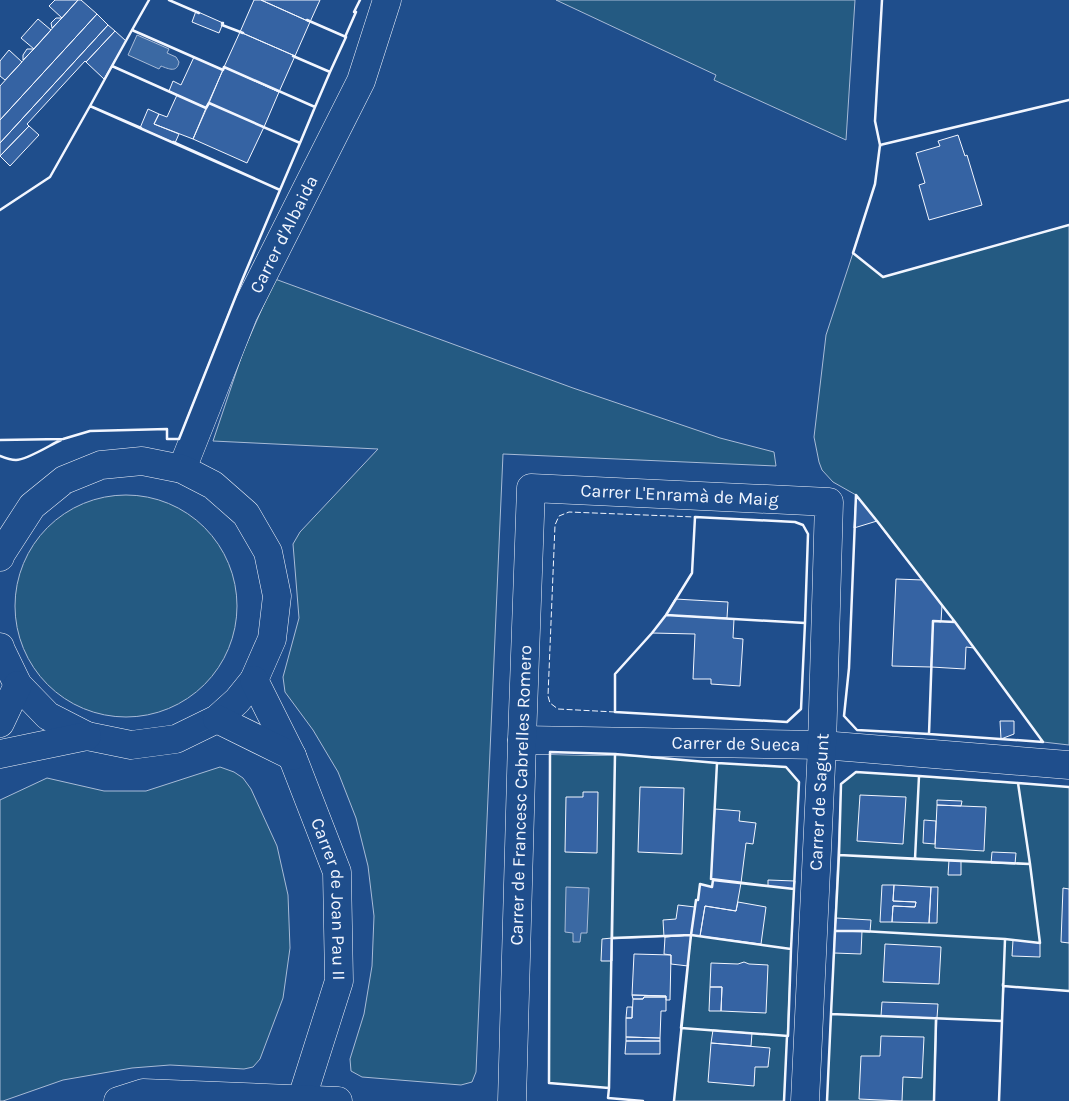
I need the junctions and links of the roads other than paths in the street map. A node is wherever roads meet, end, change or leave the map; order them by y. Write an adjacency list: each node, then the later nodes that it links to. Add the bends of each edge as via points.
1 (387, 0): 2 (street, Carrer d'Albaida, via 361,81 243,315)
2 (182, 469): 5 (street, via 142,462 109,464 64,480 32,506); 7 (street, via 213,484 246,514 268,552 277,596 272,639)
3 (531, 488): 4 (street, Carrer L'Enramà de Maig); 12 (street, Carrer de Francesc Cabrelles Romero)
4 (829, 502): 13 (street, Carrer de Sagunt)
5 (0, 554)
6 (0, 647): 8 (street)
7 (254, 680): 9 (street, via 238,701); 15 (street, Carrer de Joan Pau II)
8 (18, 685): 10 (street); 11 (street, via 48,716)
9 (217, 719): 11 (street, via 176,739 131,745); 15 (street)
10 (0, 723)
11 (87, 736): 14 (street)
12 (522, 740): 13 (street, Carrer de Sueca); 20 (street, Carrer de Francesc Cabrelles Romero)
13 (822, 745): 16 (street, Carrer de Sueca); 21 (street, Carrer de Sagunt)
14 (0, 754)
15 (292, 756): 17 (street, Carrer de Joan Pau II, via 336,872 339,981)
16 (1069, 765)
17 (302, 1100): 18 (street, via 143,1093); 19 (street)
18 (118, 1101)
19 (338, 1101)
20 (512, 1101)
21 (806, 1101)

